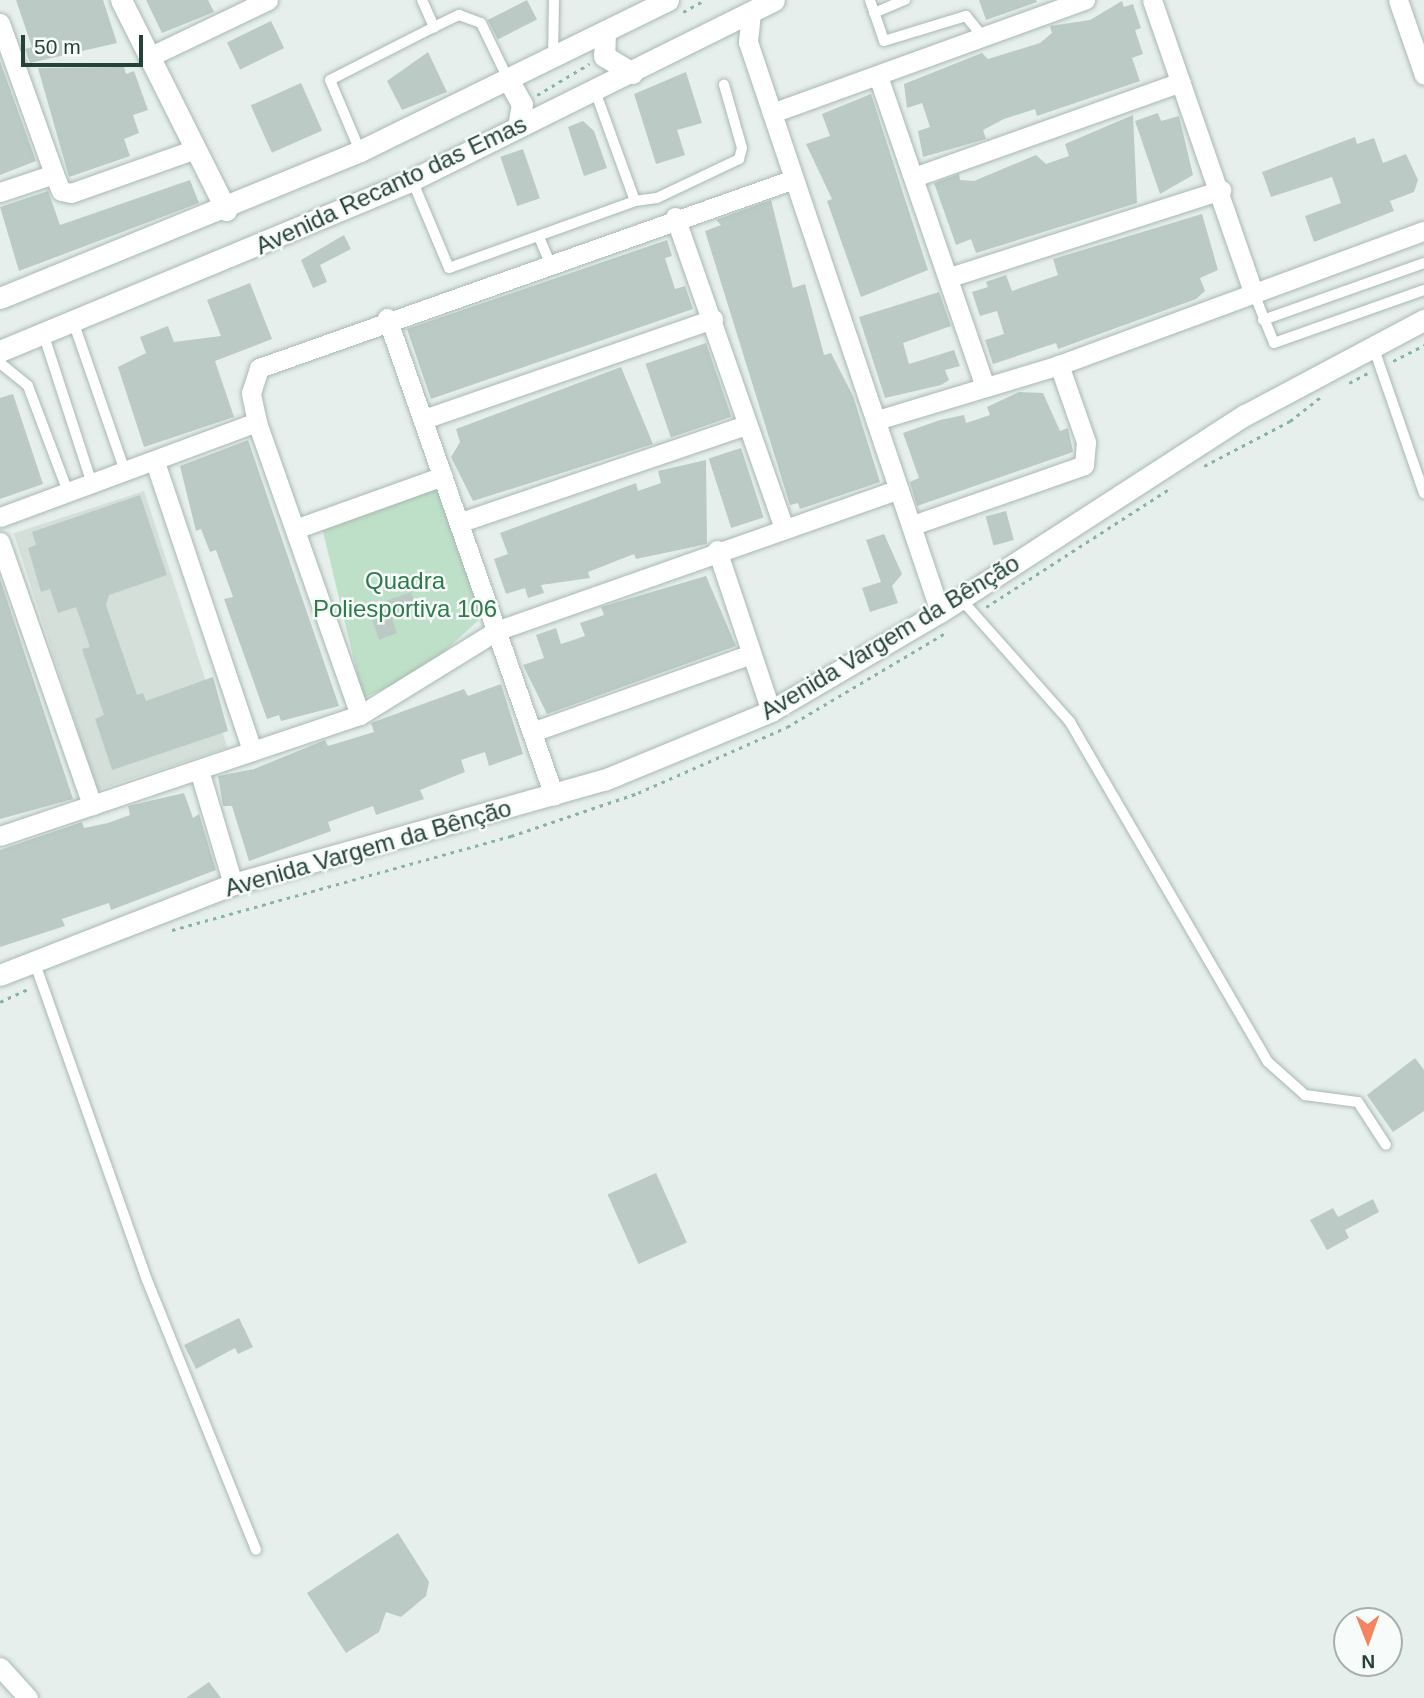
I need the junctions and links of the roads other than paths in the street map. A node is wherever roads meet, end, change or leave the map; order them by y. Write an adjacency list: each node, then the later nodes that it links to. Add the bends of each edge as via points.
1 (121, 0): 20 (street)
2 (422, 0): 15 (lane)
3 (554, 0): 21 (lane)
4 (668, 0): 17 (street, Avenida Recanto das Emas)
5 (774, 0): 12 (street, Avenida Recanto das Emas)
6 (870, 0): 13 (lane)
7 (905, 0): 13 (lane)
8 (1085, 0): 18 (street)
9 (1152, 0): 26 (street)
10 (1398, 0): 22 (street)
11 (258, 2): 20 (street)
12 (751, 13): 16 (street, Avenida Recanto das Emas); 19 (street)
13 (874, 13): 18 (lane, via 884,41 966,16)
14 (0, 23): 33 (street)
15 (435, 27): 25 (lane, via 459,15 481,23); 32 (lane, via 330,80)
16 (725, 28): 19 (street); 23 (street, Avenida Recanto das Emas)
17 (605, 33): 21 (street, Avenida Recanto das Emas); 23 (street, via 610,65)
18 (983, 37): 24 (street)
19 (748, 42): 29 (street)
20 (149, 57): 31 (street)
21 (554, 59): 25 (street, Avenida Recanto das Emas)
22 (1423, 68)
23 (632, 73): 28 (street, Avenida Recanto das Emas)
24 (878, 76): 29 (street); 34 (street)
25 (509, 82): 30 (street, via 522,104); 32 (street, Avenida Recanto das Emas)
26 (1181, 82): 34 (street); 37 (street)
27 (724, 85): 39 (lane, via 742,148 739,159 657,198)
28 (595, 91): 30 (street, Avenida Recanto das Emas); 39 (lane)
29 (772, 113): 35 (street)
30 (518, 127): 36 (street, Avenida Recanto das Emas)
31 (195, 149): 33 (street, via 71,193 61,191); 40 (street)
32 (360, 151): 40 (street, Avenida Recanto das Emas)
33 (54, 174): 38 (street)
34 (918, 176): 46 (street)
35 (794, 179): 41 (street); 64 (street)
36 (412, 180): 43 (lane, via 449,268); 54 (street, Avenida Recanto das Emas)
37 (1221, 190): 46 (street); 48 (street)
38 (0, 192)
39 (635, 201): 43 (lane)
40 (226, 211): 49 (street, Avenida Recanto das Emas)
41 (675, 217): 44 (street); 51 (street)
42 (1424, 231): 48 (street)
43 (539, 237): 44 (lane)
44 (549, 261): 50 (street)
45 (1424, 263): 52 (lane)
46 (950, 277): 62 (street)
47 (1424, 289): 52 (lane, via 1277,343)
48 (1253, 291): 52 (lane); 59 (street)
49 (0, 298)
50 (387, 318): 63 (street); 65 (street, via 259,368 251,393)
51 (713, 320): 63 (street); 66 (street)
52 (1263, 320)
53 (1424, 320): 56 (street, Avenida Vargem da Bênção)
54 (74, 324): 55 (street, Avenida Recanto das Emas); 68 (lane)
55 (44, 336): 57 (street, Avenida Recanto das Emas); 70 (lane)
56 (1373, 346): 73 (lane); 81 (street, Avenida Vargem da Bênção, via 1245,415)
57 (0, 351)
58 (0, 363): 60 (lane)
59 (1059, 365): 62 (street); 76 (street, via 1086,442 1084,466)
60 (14, 372): 61 (lane); 72 (lane, via 38,409)
61 (0, 376)
62 (985, 387): 64 (street)
63 (424, 419): 69 (street)
64 (877, 419): 71 (street)
65 (257, 422): 67 (street); 78 (street)
66 (747, 425): 75 (street); 77 (street)
67 (155, 462): 68 (street); 88 (street)
68 (126, 472): 70 (street)
69 (443, 476): 75 (street); 78 (street)
70 (92, 484): 72 (street)
71 (899, 489): 76 (street); 77 (street)
72 (68, 492): 74 (street)
73 (1424, 493)
74 (0, 517)
75 (461, 522): 83 (street)
76 (913, 525): 82 (street)
77 (784, 528): 80 (street)
78 (295, 529): 86 (street)
79 (0, 542): 91 (street)
80 (718, 550): 83 (street); 84 (street)
81 (960, 598): 82 (street, Avenida Vargem da Bênção); 96 (lane, via 1070,722 1268,1062 1305,1094 1358,1102)
82 (940, 612): 85 (street, Avenida Vargem da Bênção)
83 (496, 631): 86 (street); 87 (street)
84 (751, 654): 85 (street); 87 (street)
85 (771, 711): 90 (street, Avenida Vargem da Bênção)
86 (360, 715): 88 (street)
87 (532, 732): 90 (street)
88 (252, 751): 89 (street)
89 (199, 770): 91 (street); 93 (street)
90 (554, 796): 93 (street, Avenida Vargem da Bênção)
91 (92, 805): 92 (street)
92 (0, 836)
93 (233, 884): 94 (street, Avenida Vargem da Bênção)
94 (33, 959): 95 (street, Avenida Vargem da Bênção); 97 (lane, via 147,1280)
95 (0, 975)
96 (1387, 1145)
97 (256, 1550)
98 (0, 1667): 99 (street)
99 (29, 1698)

